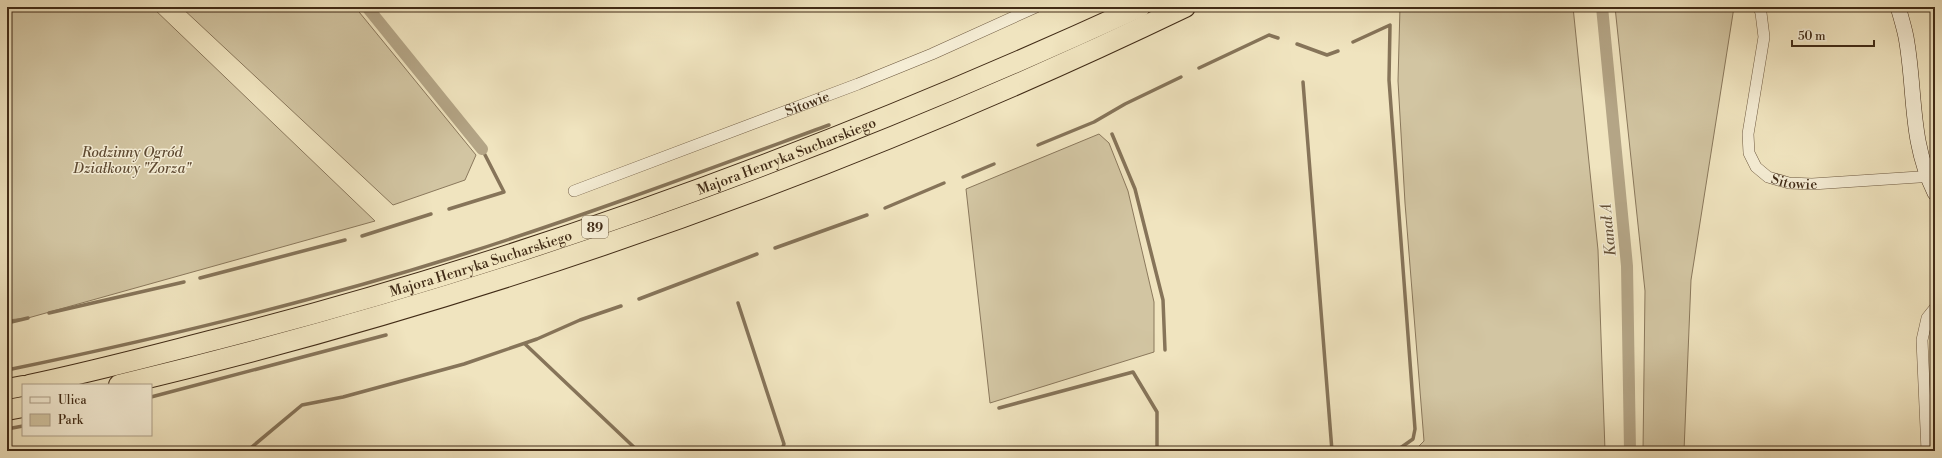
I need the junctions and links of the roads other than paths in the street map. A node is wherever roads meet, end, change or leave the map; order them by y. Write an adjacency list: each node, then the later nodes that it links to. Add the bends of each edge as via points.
1 (1036, 7): 7 (street, Sitowie, via 932,54)
2 (1140, 7): 10 (highway, Majora Henryka Sucharskiego / 89, via 953,91 661,205 508,256 356,302 156,355)
3 (1185, 7): 11 (highway, Majora Henryka Sucharskiego / 89, via 934,120 774,184 649,230 518,274 359,322)
4 (1759, 7): 6 (street, Sitowie, via 1764,37 1748,134 1749,153 1756,166 1768,177 1789,183 1812,184)
5 (1898, 7): 6 (street, via 1906,36 1916,138)
6 (1931, 176): 8 (street)
7 (574, 191)
8 (1935, 193)
9 (1935, 308): 16 (street, via 1927,318 1922,340)
10 (33, 384)
11 (123, 384)
12 (22, 386): 13 (highway)
13 (7, 389)
14 (22, 407): 15 (highway)
15 (7, 410)
16 (1927, 451)

